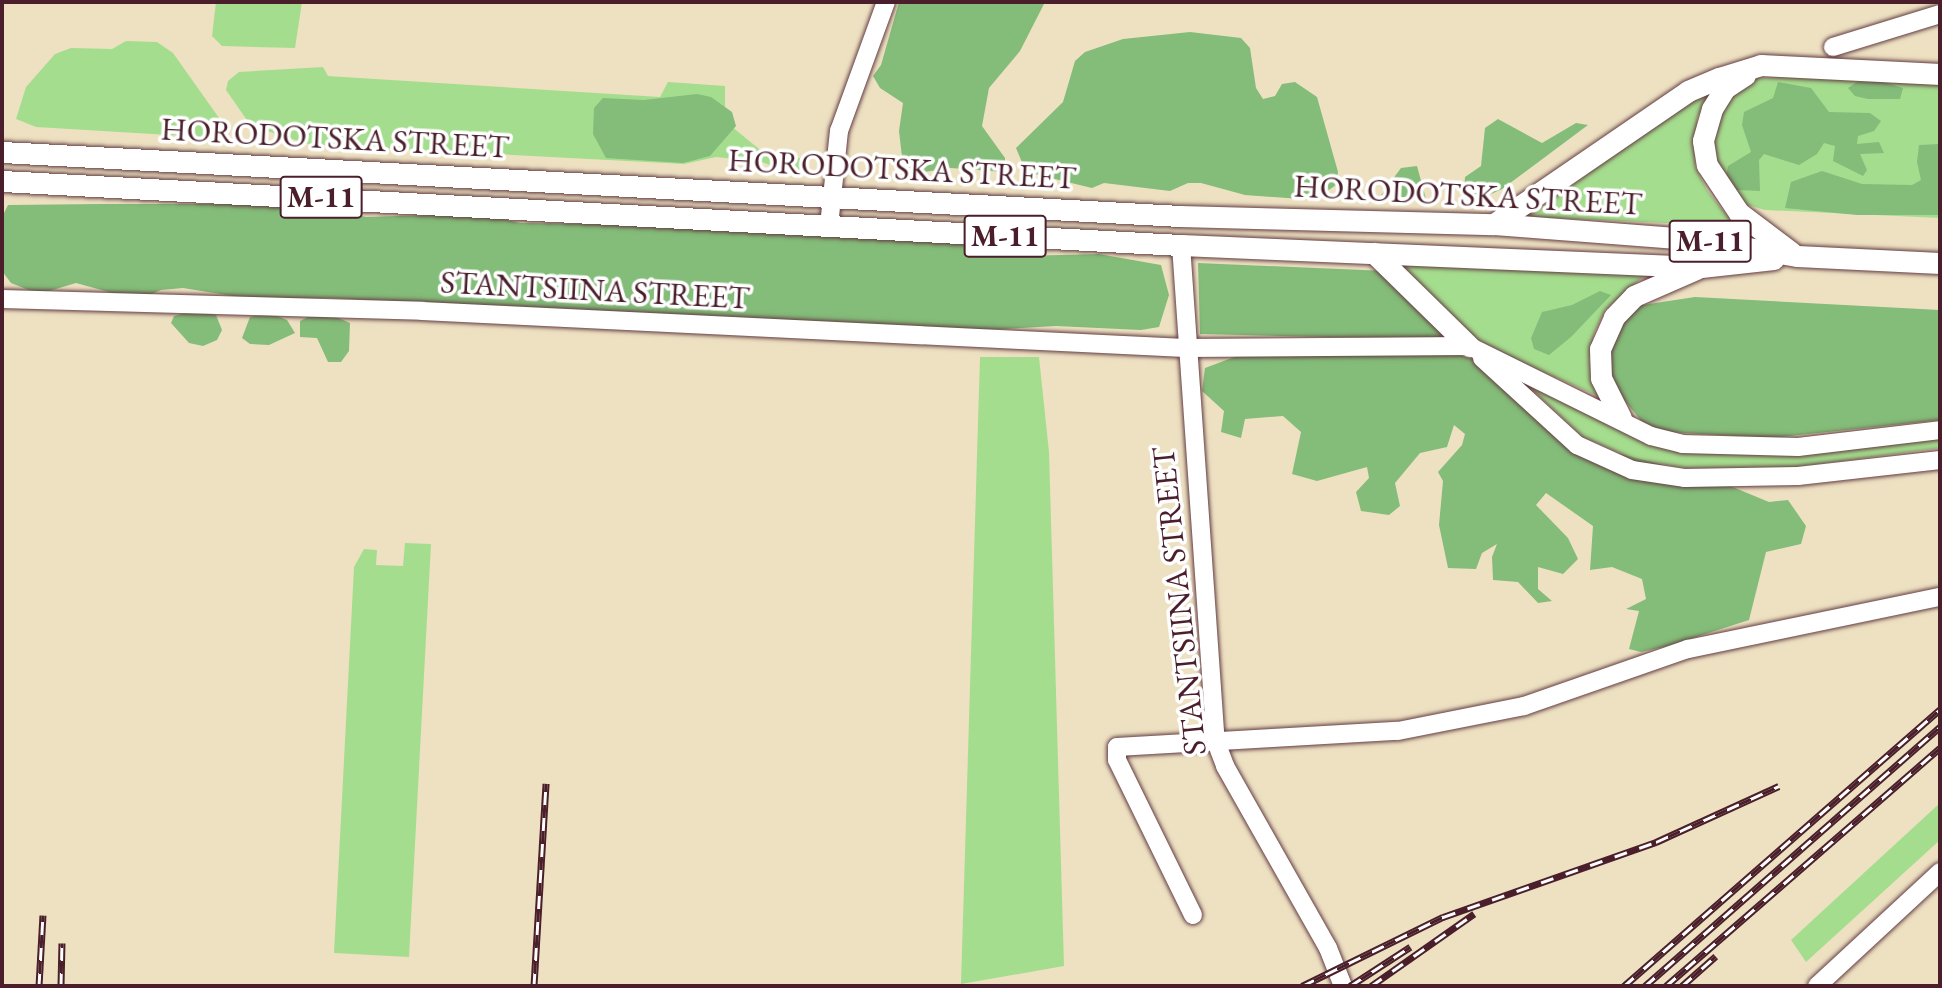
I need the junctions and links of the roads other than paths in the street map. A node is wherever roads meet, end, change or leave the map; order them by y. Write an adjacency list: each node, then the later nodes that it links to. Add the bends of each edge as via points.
1 (886, 2): 8 (street, via 839,131)
2 (1940, 14): 3 (street)
3 (1833, 47)
4 (1761, 65): 5 (main road); 9 (main road, via 1688,91); 13 (main road, via 1725,88 1712,109 1703,141 1707,165 1739,213)
5 (1940, 74)
6 (2, 152): 8 (main road, HORODOTSKA STREET / М-11)
7 (2, 181): 10 (main road, HORODOTSKA STREET / М-11)
8 (831, 197): 9 (main road, HORODOTSKA STREET / М-11, via 1179,216); 10 (street)
9 (1494, 224): 13 (main road, HORODOTSKA STREET / М-11, via 1701,240)
10 (829, 226): 11 (main road, HORODOTSKA STREET / М-11)
11 (1181, 245): 12 (main road, HORODOTSKA STREET / М-11); 18 (street, STANTSIINA STREET)
12 (1374, 253): 15 (main road, HORODOTSKA STREET / М-11); 17 (main road)
13 (1797, 256): 14 (main road, HORODOTSKA STREET / М-11); 15 (main road, HORODOTSKA STREET / М-11)
14 (1940, 263)
15 (1701, 267): 19 (main road, via 1634,296 1614,317 1600,349 1601,378)
16 (2, 299): 18 (street, STANTSIINA STREET, via 422,311)
17 (1469, 346): 18 (street, STANTSIINA STREET); 19 (street); 21 (street, via 1577,445 1632,470 1685,478 1798,476)
18 (1185, 348): 23 (street, STANTSIINA STREET)
19 (1621, 418): 20 (street, via 1651,436 1682,444 1798,447)
20 (1940, 430)
21 (1940, 460)
22 (1940, 597): 23 (street, via 1688,649 1524,706 1398,731)
23 (1216, 742): 25 (street, via 1117,747 1117,760); 26 (street, STANTSIINA STREET, via 1225,766 1328,948)
24 (1940, 872): 27 (street)
25 (1193, 915)
26 (1343, 986)
27 (1817, 986)

